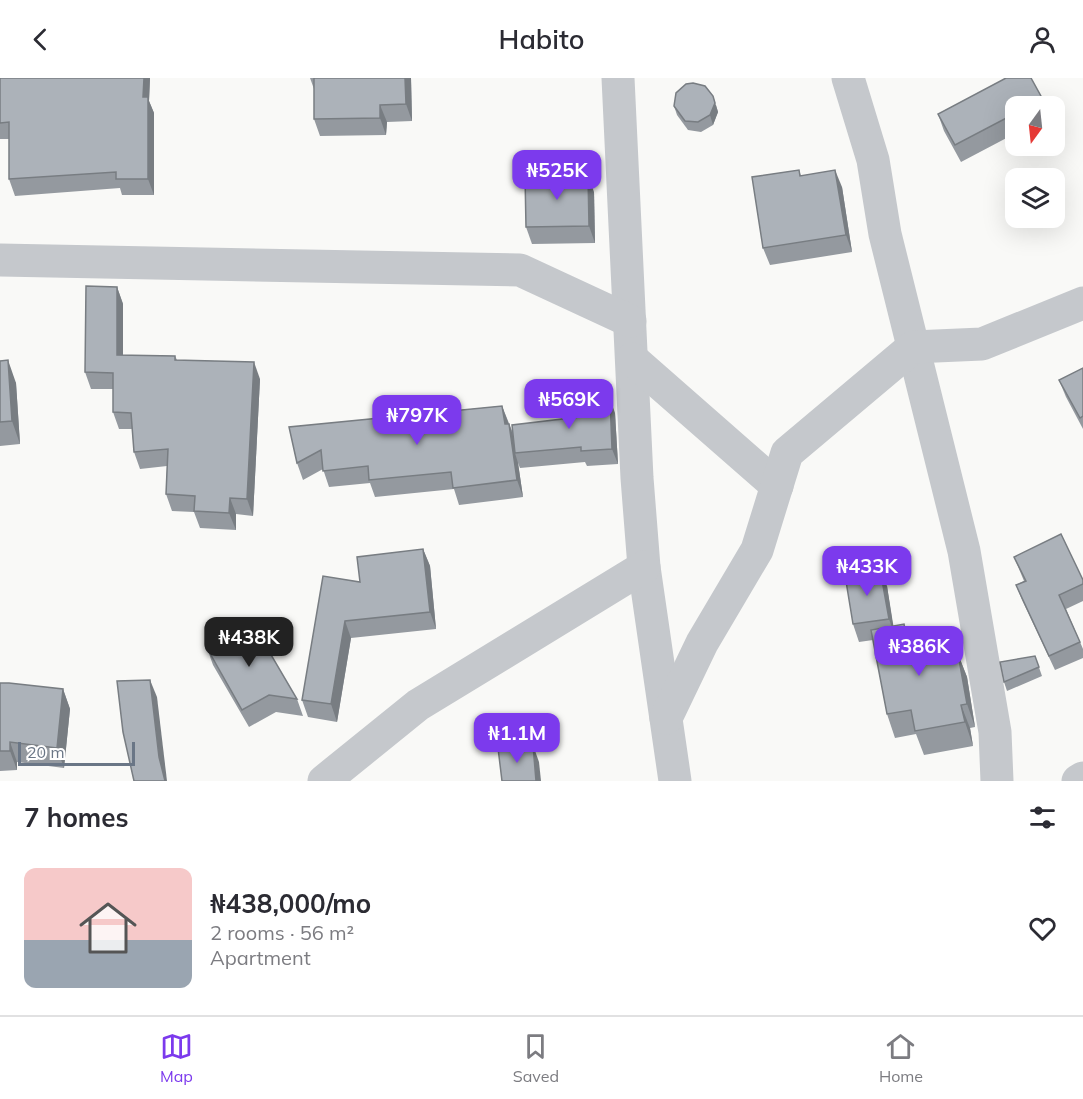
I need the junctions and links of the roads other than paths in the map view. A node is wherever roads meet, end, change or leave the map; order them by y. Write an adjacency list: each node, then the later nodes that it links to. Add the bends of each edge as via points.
1 (618, 78): 5 (street)
2 (848, 78): 6 (street, via 873,160 885,234)
3 (0, 260): 5 (street, via 520,270)
4 (1083, 303): 6 (street, via 982,344)
5 (630, 321): 7 (street)
6 (913, 346): 8 (street, via 787,453); 14 (street, via 964,551 995,732)
7 (632, 359): 8 (street); 9 (street)
8 (777, 486): 10 (street, via 757,550 702,643)
9 (644, 567): 10 (street); 12 (street, via 418,705)
10 (666, 718): 13 (street)
11 (1083, 778): 15 (street)
12 (324, 781)
13 (675, 781)
14 (997, 781)
15 (1078, 781)

